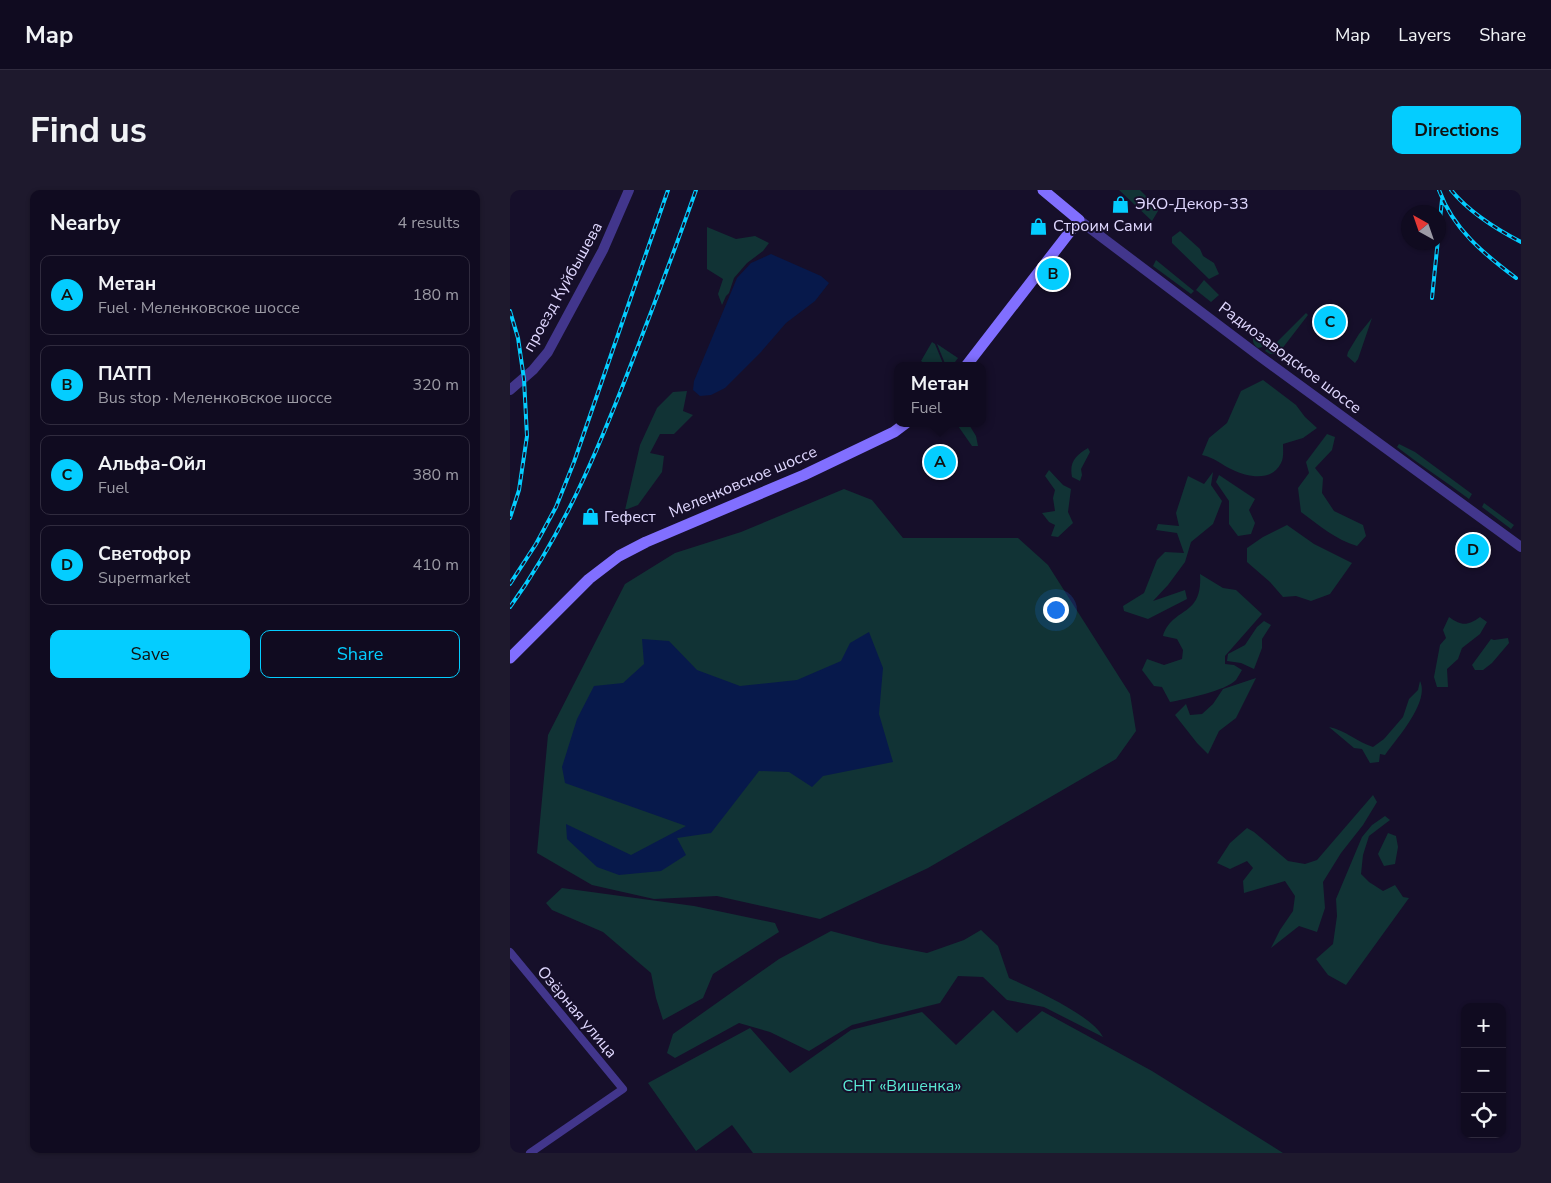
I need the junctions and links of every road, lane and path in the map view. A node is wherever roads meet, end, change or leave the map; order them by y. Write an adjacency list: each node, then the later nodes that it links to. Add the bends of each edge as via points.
1 (629, 190): 5 (street, проезд Куйбышева, via 603,250 548,352 534,370)
2 (1042, 190): 3 (main road, Радиозаводское шоссе)
3 (1079, 220): 4 (main road); 7 (street, Радиозаводское шоссе)
4 (969, 362)
5 (510, 390)
6 (901, 427): 8 (main road, Меленковское шоссе, via 804,475 619,556 589,579)
7 (1521, 548)
8 (510, 658)
9 (510, 952): 10 (street, Озёрная улица, via 623,1089)
10 (530, 1153)

